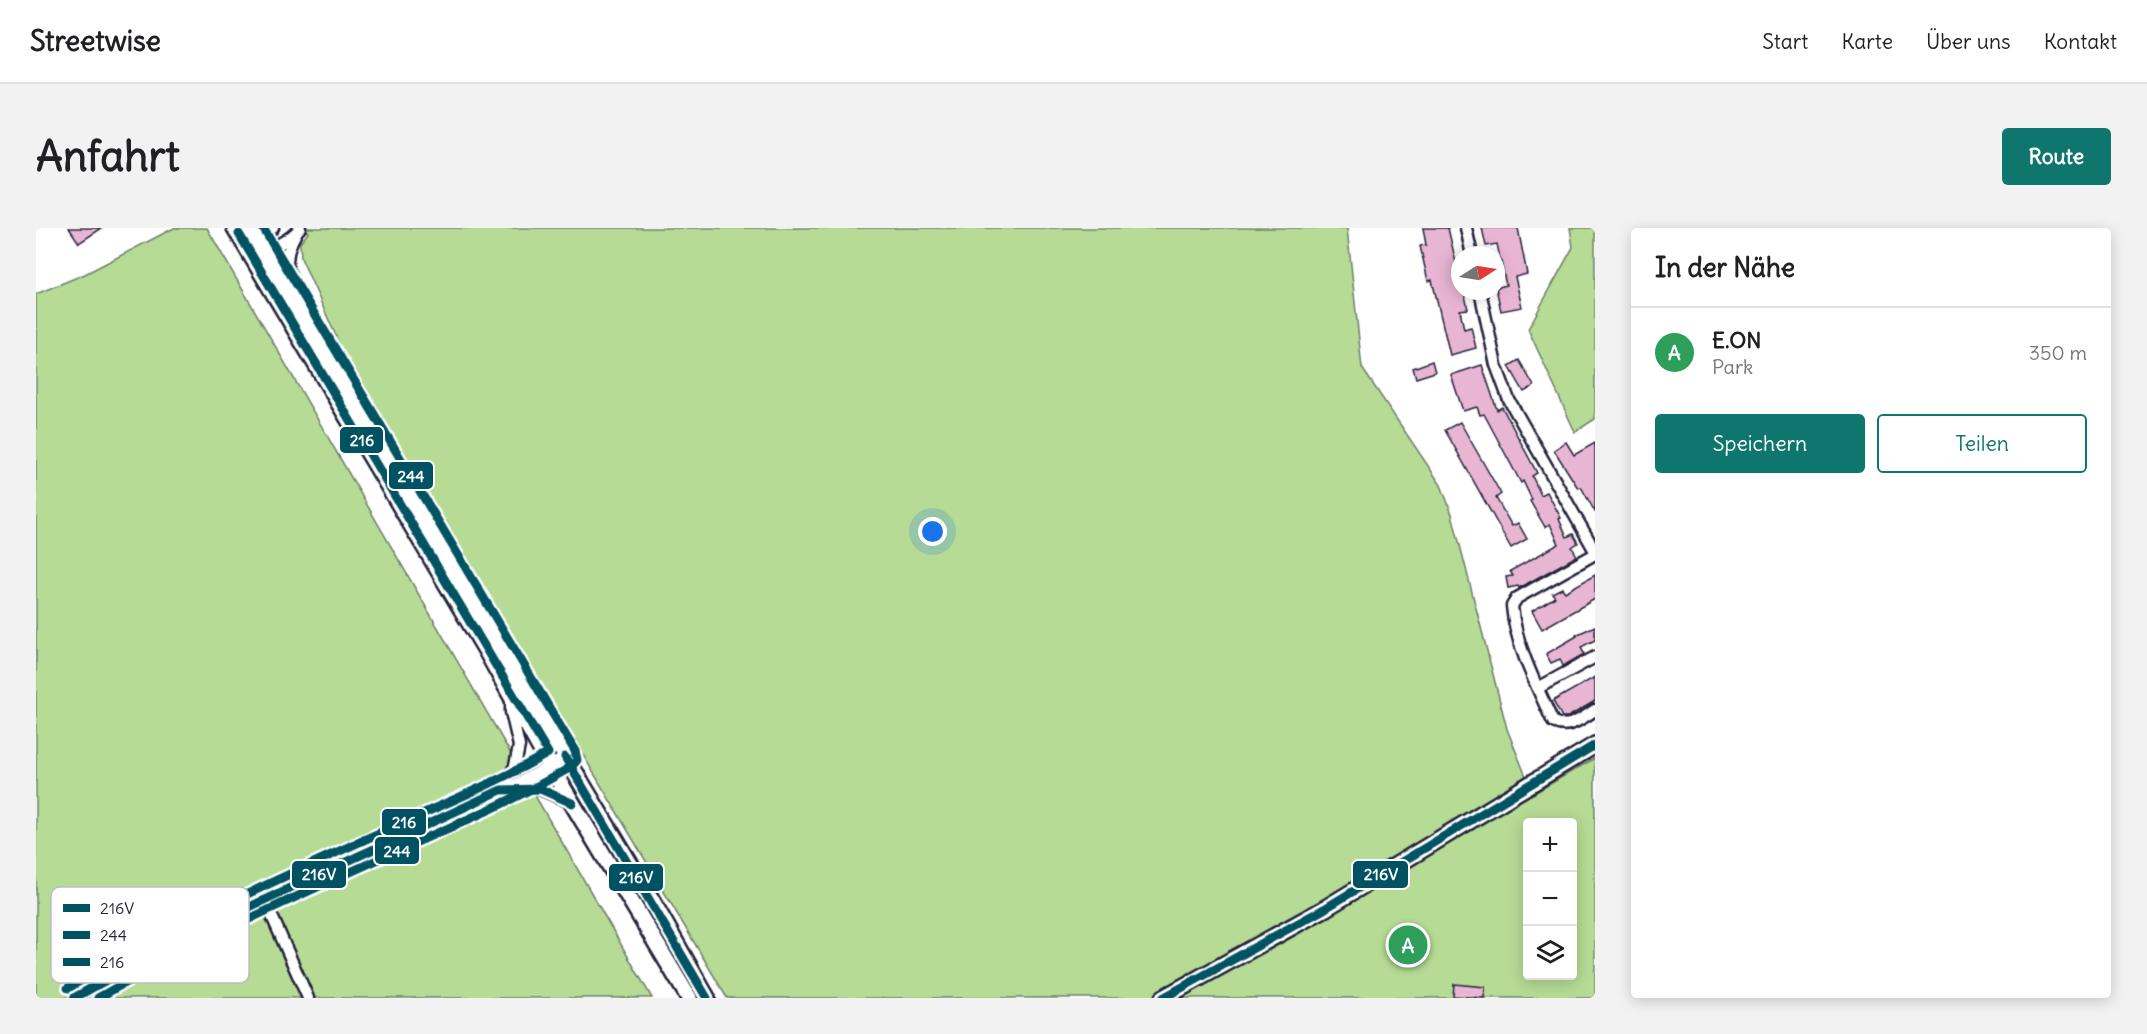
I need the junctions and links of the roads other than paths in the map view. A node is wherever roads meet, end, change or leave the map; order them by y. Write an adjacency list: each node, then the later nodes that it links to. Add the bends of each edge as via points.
1 (235, 228): 5 (main road)
2 (273, 228): 5 (street)
3 (1466, 228): 6 (street)
4 (298, 230): 5 (street, via 282,242); 8 (street, via 291,242 286,269)
5 (254, 242): 8 (main road); 12 (main road)
6 (1470, 246)
7 (1482, 300): 9 (street, via 1496,365 1509,400)
8 (299, 313): 15 (main road)
9 (1595, 553): 11 (street, via 1517,598 1512,606)
10 (1595, 657): 11 (street)
11 (1538, 688): 13 (street, via 1553,722 1560,726)
12 (511, 697): 16 (main road); 17 (street, via 519,746 515,766)
13 (1595, 710)
14 (1595, 745): 26 (main road, via 1324,909)
15 (565, 757): 16 (street); 25 (main road)
16 (550, 766): 17 (street); 18 (main road)
17 (501, 790): 18 (street, via 540,789); 19 (street)
18 (572, 803): 24 (main road)
19 (264, 898): 20 (street); 23 (street)
20 (249, 906)
21 (98, 983): 22 (street)
22 (74, 998)
23 (308, 998)
24 (689, 998)
25 (707, 998)
26 (1163, 998)

